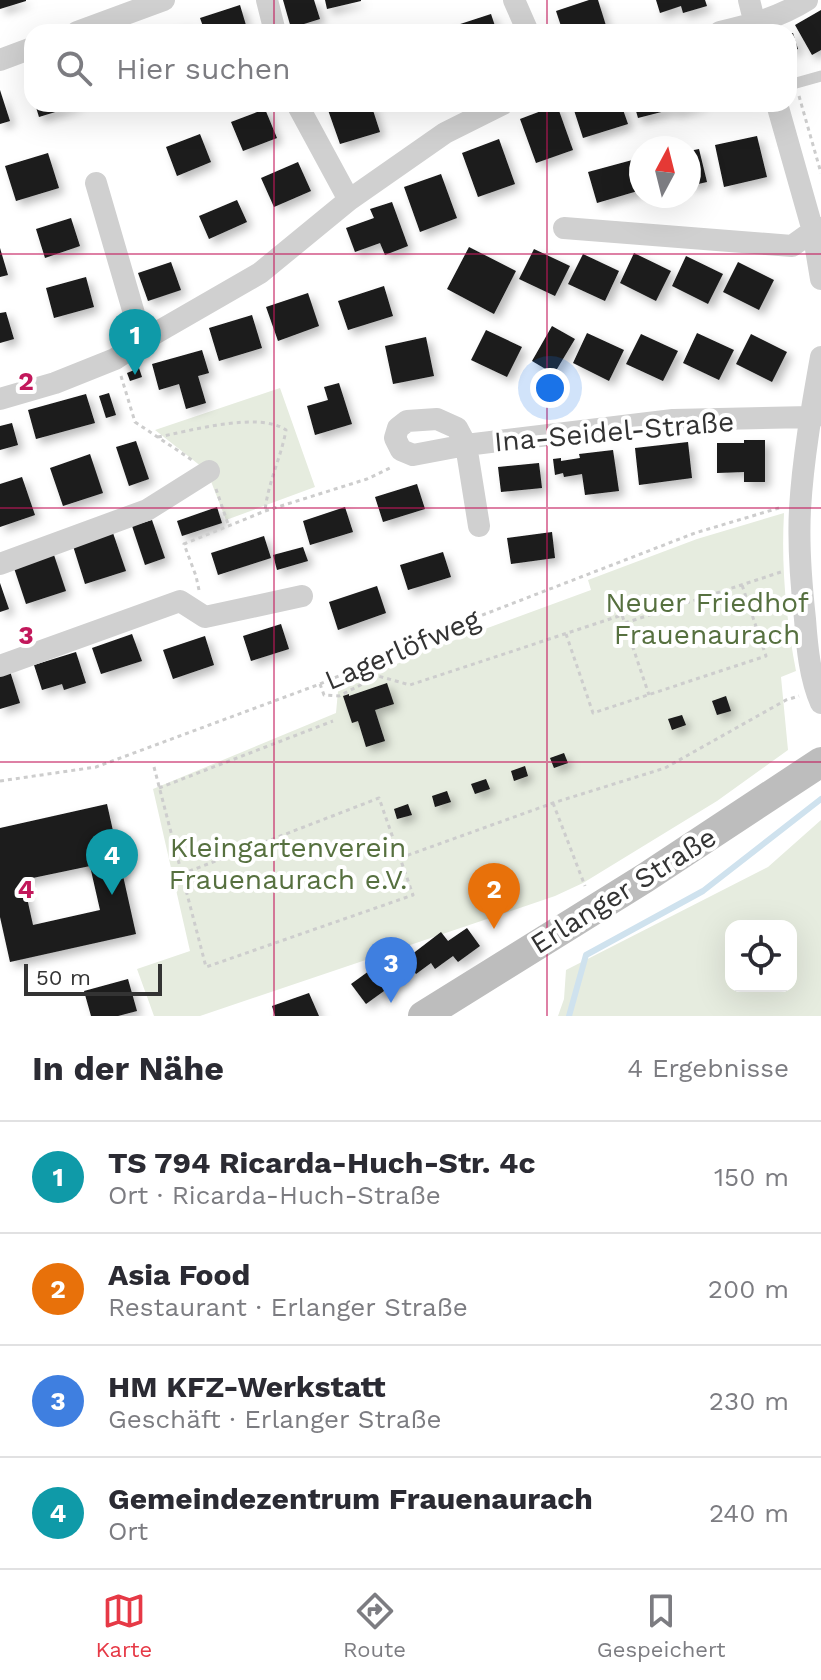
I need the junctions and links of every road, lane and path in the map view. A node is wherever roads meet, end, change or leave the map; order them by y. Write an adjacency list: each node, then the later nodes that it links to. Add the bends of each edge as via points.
1 (164, 0): 6 (street)
2 (267, 0): 7 (street)
3 (514, 0): 8 (street)
4 (749, 0): 9 (street)
5 (807, 0): 10 (street)
6 (99, 24)
7 (273, 24)
8 (524, 24)
9 (755, 24)
10 (763, 24)
11 (24, 51): 12 (street)
12 (0, 60)
13 (821, 76): 14 (lane)
14 (797, 83)
15 (797, 99): 19 (path)
16 (301, 112): 21 (street)
17 (487, 112): 21 (street, via 445,133)
18 (780, 112): 23 (street)
19 (821, 173)
20 (96, 183): 25 (street)
21 (349, 200): 25 (street, via 260,273)
22 (564, 228): 23 (street, via 792,246)
23 (817, 229): 24 (street)
24 (821, 279)
25 (142, 341): 27 (street)
26 (821, 357): 29 (street)
27 (115, 359): 28 (street); 30 (path, via 135,422)
28 (0, 399)
29 (816, 416): 31 (street, Ina-Seidel-Straße, via 673,420); 34 (street)
30 (158, 437): 33 (path); 35 (path, via 244,421 279,425 286,430 284,444)
31 (466, 445): 32 (street, Ina-Seidel-Straße); 32 (street, Ina-Seidel-Straße, via 457,428 437,419 407,421 395,438 401,450); 36 (street, Ina-Seidel-Straße)
32 (413, 455): 35 (path, via 367,479)
33 (209, 471): 37 (path); 38 (street, via 147,510)
34 (800, 509): 46 (path, Lagerlöfweg, via 781,508 695,533); 48 (street, via 806,640)
35 (265, 511): 37 (path)
36 (479, 526)
37 (229, 527): 42 (path, via 184,544)
38 (0, 564)
39 (780, 572): 40 (path)
40 (742, 585): 43 (path); 47 (path, via 766,656)
41 (302, 596): 42 (street)
42 (205, 617): 45 (street, via 180,601)
43 (625, 623): 44 (path, via 622,615); 47 (path)
44 (566, 634): 46 (path, via 410,685 378,676 339,696 324,695); 47 (path, via 593,713)
45 (0, 666)
46 (320, 684): 52 (path, Lagerlöfweg, via 96,767)
47 (649, 695)
48 (818, 697): 54 (path, via 786,700 665,768)
49 (333, 721): 53 (path)
50 (821, 762): 57 (street, Erlanger Straße)
51 (154, 767): 53 (path)
52 (0, 781)
53 (159, 788): 56 (path)
54 (553, 803): 55 (path); 57 (path)
55 (400, 858): 56 (path, via 379,798); 56 (path, via 413,895 206,967)
56 (182, 874)
57 (598, 907): 58 (street, Erlanger Straße)
58 (423, 1016)

